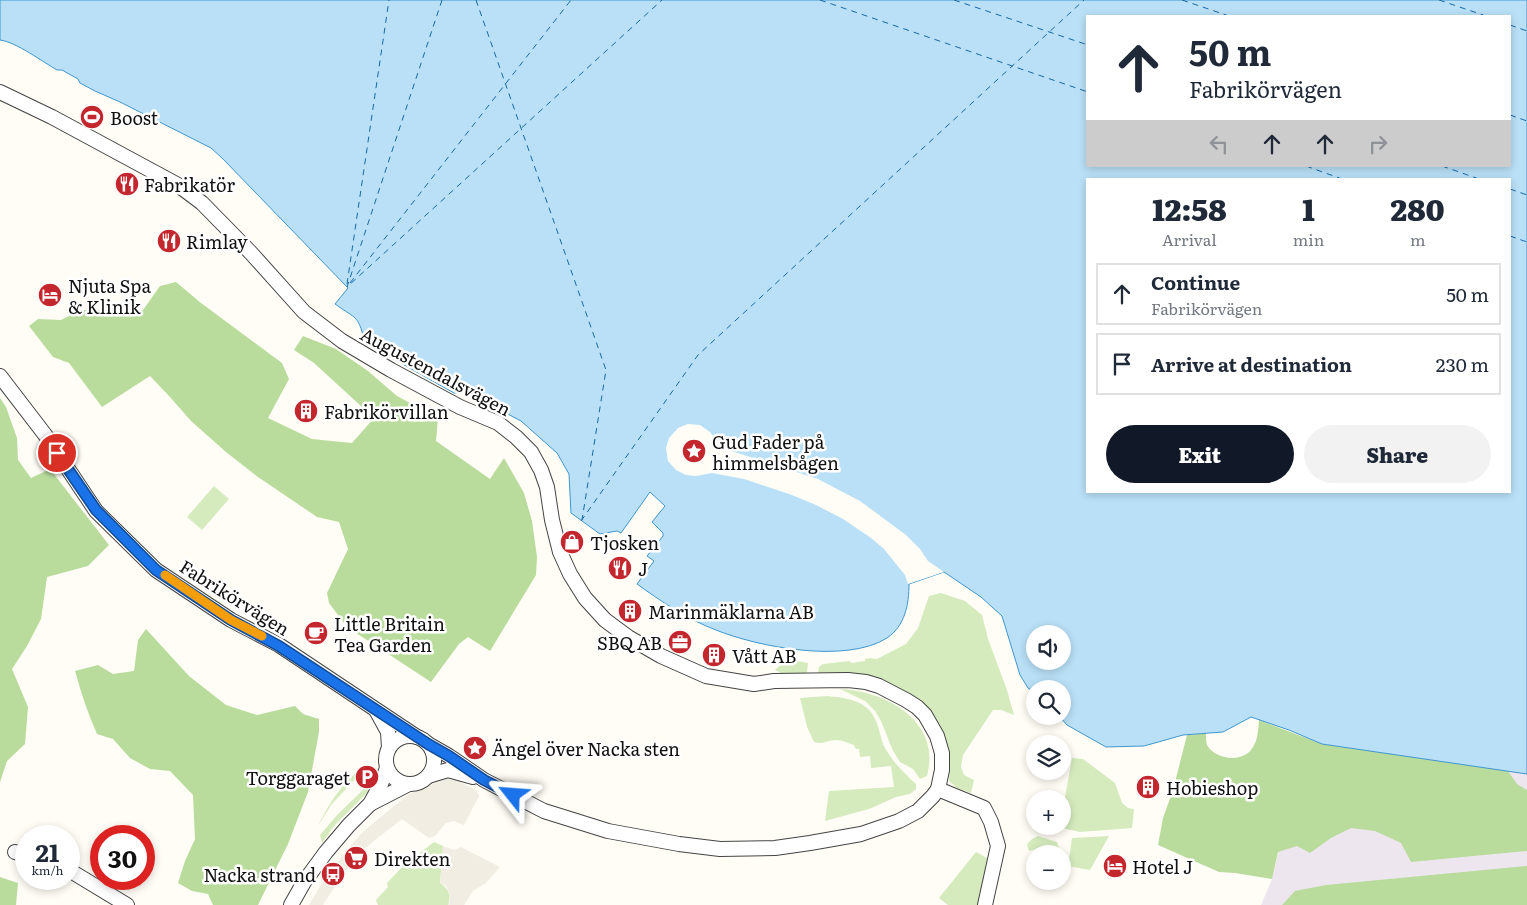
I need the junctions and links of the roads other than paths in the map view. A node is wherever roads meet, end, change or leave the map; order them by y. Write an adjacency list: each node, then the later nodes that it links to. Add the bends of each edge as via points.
1 (0, 92): 10 (street, Augustendalsvägen, via 178,185 202,203 304,312 346,344 460,407 498,423 516,437 541,470 560,552 570,574 585,598 628,638 706,676 754,684 848,680 866,682 895,693 925,715 937,736 942,753)
2 (0, 376): 3 (street, Fabrikörvägen, via 96,510 156,570)
3 (377, 711): 4 (street, Fabrikörvägen); 5 (street, via 388,732)
4 (422, 740): 5 (street, via 410,736 398,739); 7 (street, via 432,750 434,763); 8 (street)
5 (389, 748): 6 (street)
6 (387, 768): 9 (street, via 396,779); 11 (street)
7 (428, 776): 8 (street, via 448,770); 9 (street)
8 (484, 780): 10 (street, via 544,811 600,829 720,849 775,848 869,831 911,816)
9 (410, 784): 11 (street)
10 (938, 789): 15 (street, via 984,808 991,822 998,846)
11 (370, 804): 14 (street, via 326,852)
12 (80, 877): 13 (street)
13 (127, 905)
14 (291, 905)
15 (985, 905)

